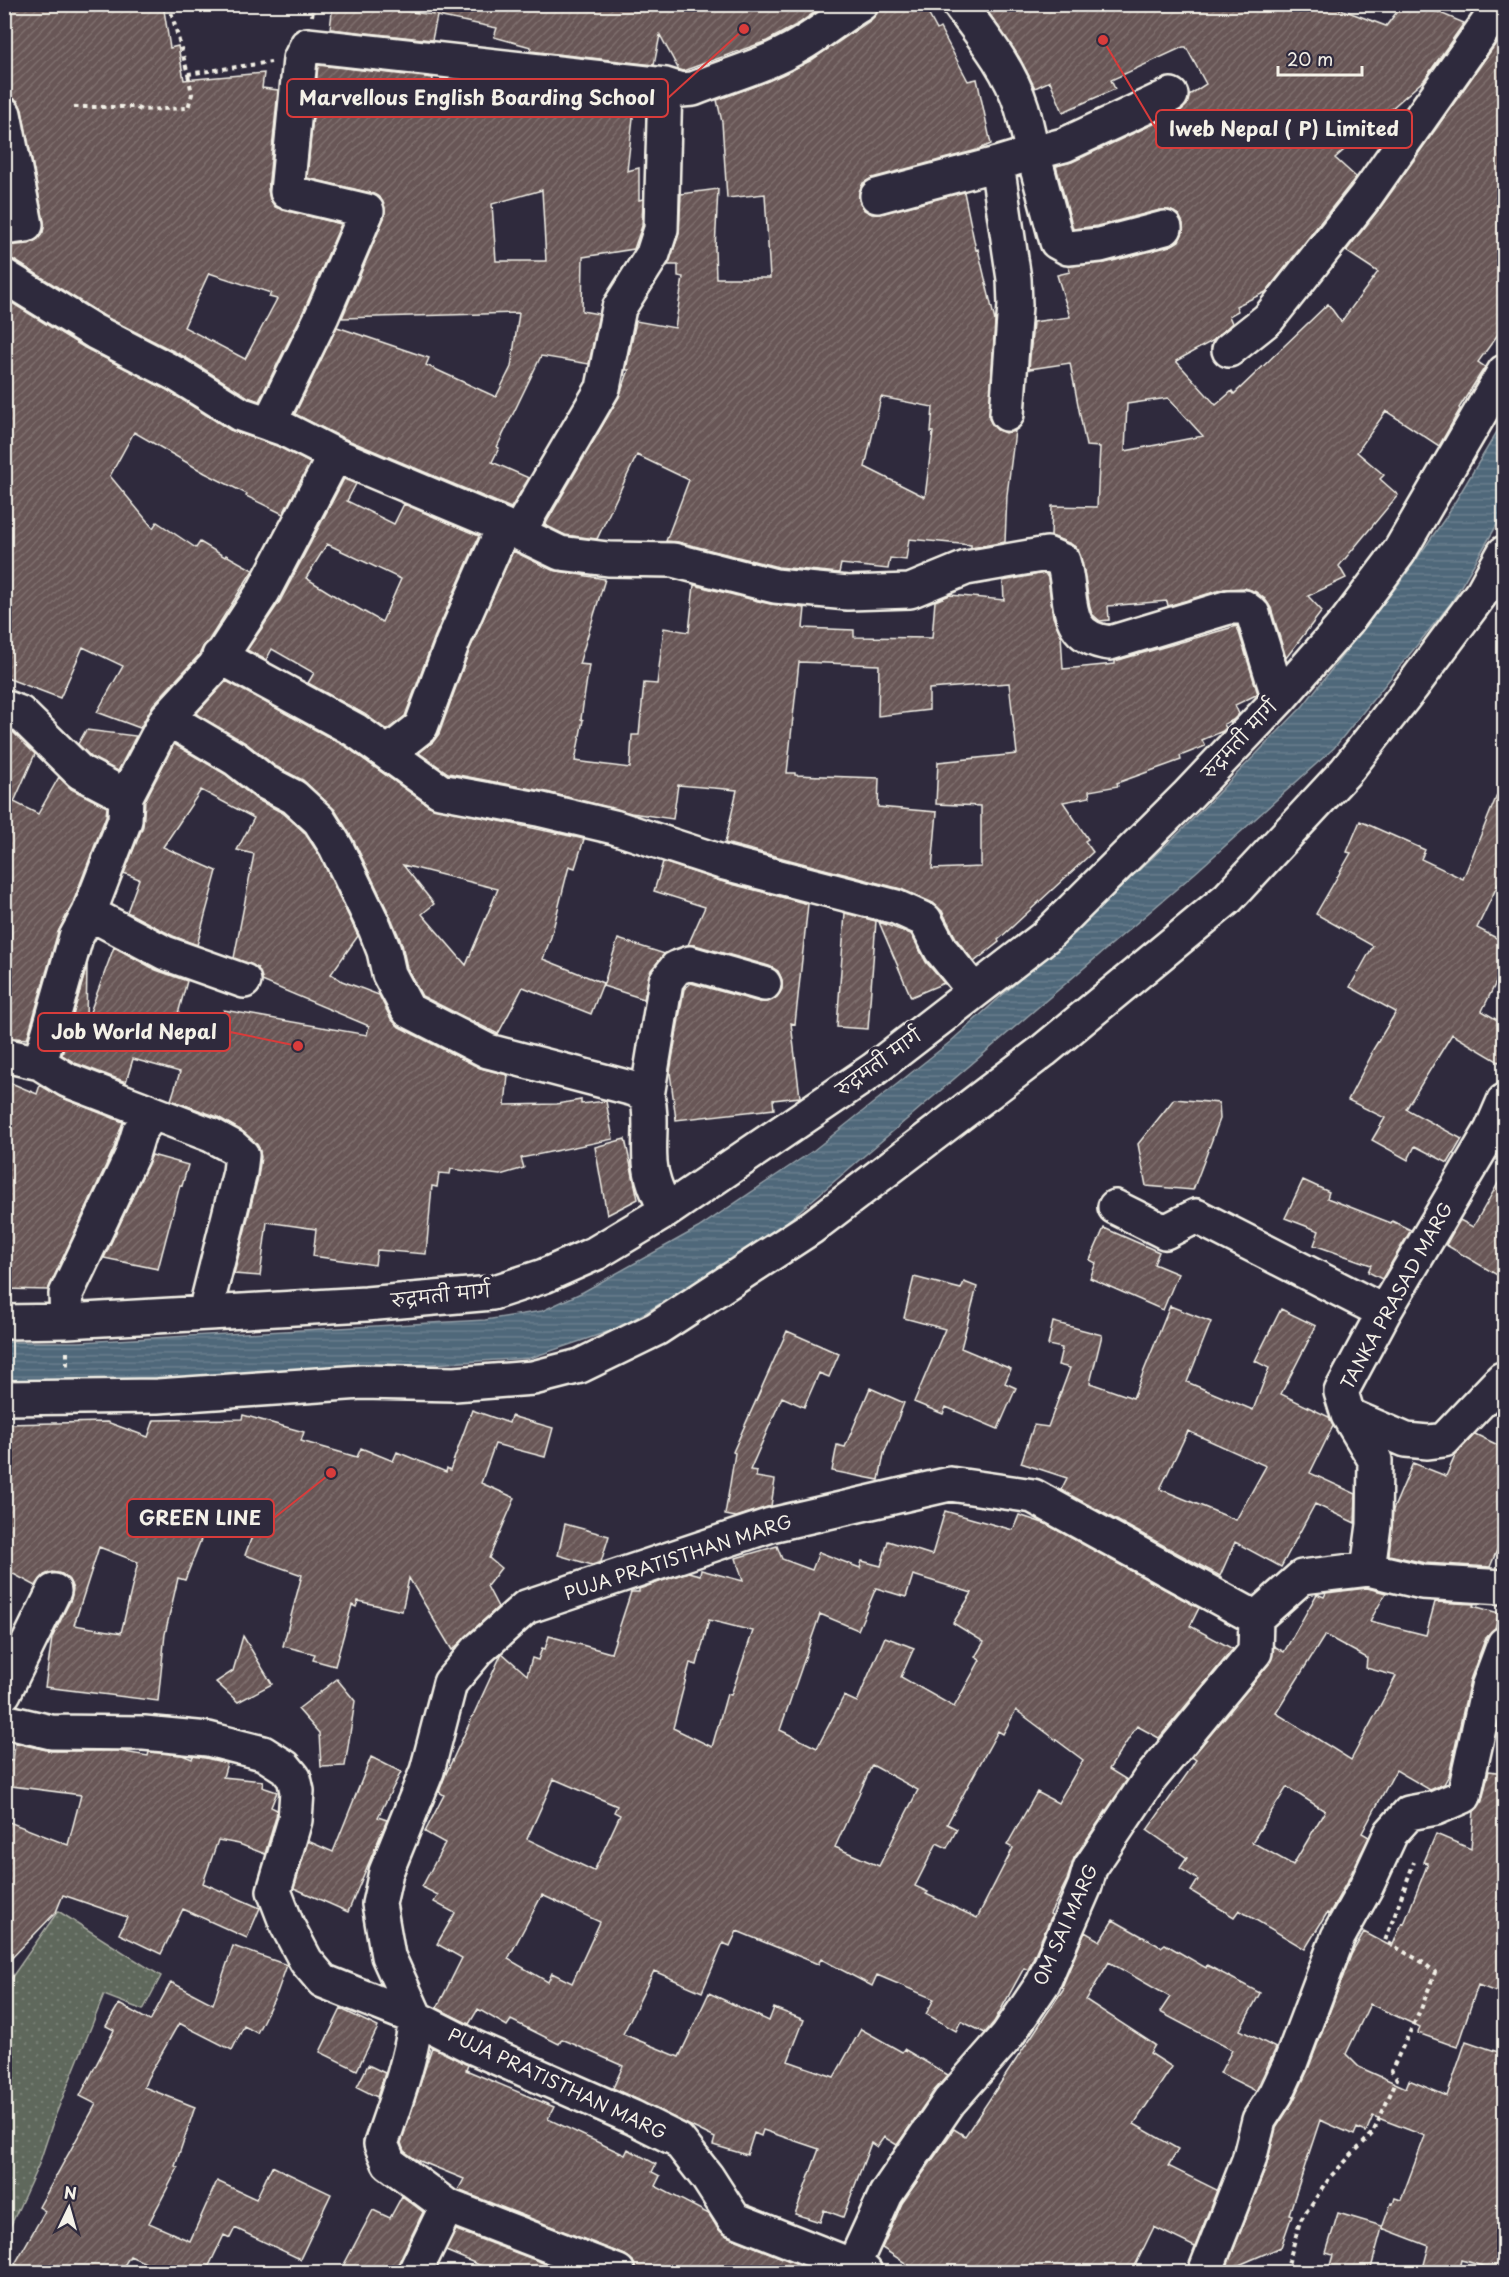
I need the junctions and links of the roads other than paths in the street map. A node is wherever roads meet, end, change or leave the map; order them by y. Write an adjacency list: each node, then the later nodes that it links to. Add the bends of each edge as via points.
1 (861, 4): 4 (street, via 775,57 693,89)
2 (959, 4): 7 (street, via 1006,73 1021,106)
3 (1501, 4): 13 (street, via 1365,197 1268,319)
4 (665, 85): 16 (street, via 307,45 300,59 287,192 367,211 322,316); 18 (street, via 661,229 653,254 619,308 603,388)
5 (1171, 95): 7 (street, via 1064,145)
6 (4, 114): 10 (street, via 26,225)
7 (1033, 153): 8 (street); 11 (street, via 1057,242 1068,248 1100,244)
8 (997, 164): 9 (street); 15 (street, via 1015,305)
9 (877, 195)
10 (4, 228)
11 (1165, 228)
12 (4, 276): 16 (street, via 240,414)
13 (1228, 350)
14 (1504, 372): 21 (street, रुद्रमती मार्ग, via 1399,552 1347,621)
15 (1006, 414)
16 (269, 424): 17 (street)
17 (335, 455): 18 (street); 20 (street, via 264,592)
18 (511, 530): 21 (street, via 560,553 608,559 673,560 775,586 848,593 910,591 966,568 1047,554 1063,561 1073,621 1099,642 1110,643 1229,607 1244,607 1252,614); 24 (street, via 452,644 421,727)
19 (1504, 553): 42 (street, via 1483,591 1346,771 1228,898 1043,1051 812,1227 656,1329 580,1366 533,1378 454,1384 362,1382 158,1396)
20 (219, 657): 23 (street); 24 (street, via 355,730)
21 (1279, 699): 29 (street, रुद्रमती मार्ग, via 1045,937)
22 (4, 708): 25 (street, via 20,713 80,772)
23 (167, 718): 25 (street); 32 (street, via 294,797 319,820 375,928 388,974 408,1010 488,1051 634,1089)
24 (388, 753): 29 (street, via 440,791 614,827 725,863 896,907 925,920 941,950)
25 (126, 796): 26 (street, via 125,820)
26 (90, 913): 27 (street, via 165,953); 31 (street, via 76,937)
27 (244, 981)
28 (764, 984): 32 (street, via 690,963 676,968 666,981)
29 (974, 991): 36 (street, रुद्रमती मार्ग, via 873,1070)
30 (4, 1055): 31 (street)
31 (40, 1063): 34 (street, via 67,1080)
32 (647, 1096): 36 (street, via 651,1112 649,1161)
33 (1504, 1101): 38 (street, TANKA PRASAD MARG, via 1491,1131)
34 (153, 1113): 37 (street, via 211,1135 242,1155); 40 (street, via 139,1132 132,1155 66,1294)
35 (1115, 1207): 38 (street, via 1165,1232 1196,1216)
36 (666, 1211): 37 (street, रुद्रमती मार्ग, via 596,1253 492,1293)
37 (206, 1312): 40 (street, रुद्रमती मार्ग)
38 (1384, 1312): 43 (street, TANKA PRASAD MARG, via 1341,1392)
39 (4, 1322): 40 (street, रुद्रमती मार्ग)
40 (67, 1333)
41 (1502, 1379): 43 (street, via 1444,1440 1406,1440)
42 (4, 1398)
43 (1348, 1415): 44 (street, TANKA PRASAD MARG, via 1375,1460 1374,1525)
44 (1368, 1569): 45 (street, via 1422,1582); 47 (street, via 1302,1577)
45 (1504, 1587)
46 (54, 1591): 49 (street)
47 (1256, 1618): 51 (street, PUJA PRATISTHAN MARG, via 1033,1496 950,1484 771,1525 526,1606 478,1650 450,1683 421,1789 386,1872 379,1904 388,1956); 53 (street, OM SAI MARG, via 1255,1652 1149,1779 1089,1868 1043,1983 1007,2036 948,2102 886,2194)
48 (1504, 1644): 56 (street, via 1488,1687 1464,1796 1436,1808 1409,1813 1391,1833 1338,1936 1290,2064 1259,2120 1250,2160)
49 (4, 1693)
50 (4, 1720): 51 (street, PUJA PRATISTHAN MARG, via 51,1732 144,1733 208,1739 263,1753 285,1767 294,1778 297,1791 295,1820 274,1891 286,1925 306,1961 323,1981)
51 (416, 2018): 52 (street, via 399,2091 381,2144 389,2163); 53 (street, PUJA PRATISTHAN MARG, via 678,2140 734,2219)
52 (447, 2206): 54 (street); 55 (street)
53 (859, 2269)
54 (414, 2272)
55 (618, 2272)
56 (1205, 2272)

